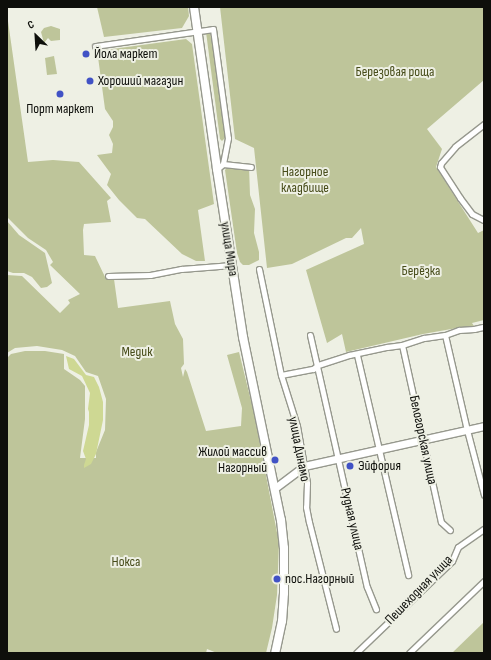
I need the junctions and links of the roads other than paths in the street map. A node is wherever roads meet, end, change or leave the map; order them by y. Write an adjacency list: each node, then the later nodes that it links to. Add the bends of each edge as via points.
1 (194, 7): 2 (main road, улица Мира)
2 (198, 31): 3 (street); 5 (street, via 213,29 228,138); 7 (main road, улица Мира)
3 (95, 46)
4 (484, 124): 8 (street, via 455,147 441,162 440,167 472,214)
5 (223, 164): 6 (street); 7 (street)
6 (251, 167)
7 (217, 169): 9 (main road, улица Мира)
8 (484, 220)
9 (232, 265): 11 (street); 25 (main road, улица Мира, via 243,337)
10 (259, 269): 18 (street, улица Динамо)
11 (108, 276)
12 (483, 326): 14 (street, via 459,330)
13 (310, 335): 17 (street, Рудная улица)
14 (445, 336): 15 (street, via 424,338); 20 (street)
15 (402, 345): 16 (street); 21 (street, Белогорская улица)
16 (357, 354): 17 (street, via 318,364); 22 (street)
17 (316, 368): 18 (street); 23 (street, Рудная улица)
18 (281, 375): 24 (street, улица Динамо, via 297,426)
19 (484, 426): 20 (street)
20 (466, 430): 21 (street); 26 (street)
21 (423, 440): 22 (street); 28 (street, Белогорская улица, via 441,522)
22 (380, 449): 23 (street); 29 (street)
23 (337, 457): 24 (street); 31 (street, Рудная улица, via 367,587)
24 (304, 466): 25 (street); 32 (street, улица Динамо, via 307,483 306,507)
25 (275, 488): 33 (main road, улица Мира, via 284,548 282,620)
26 (484, 495)
27 (484, 529): 34 (street, Пешеходная улица, via 458,547 452,561)
28 (450, 530)
29 (408, 575)
30 (484, 581): 35 (street)
31 (376, 609)
32 (336, 629)
33 (275, 653)
34 (356, 653)
35 (409, 653)

